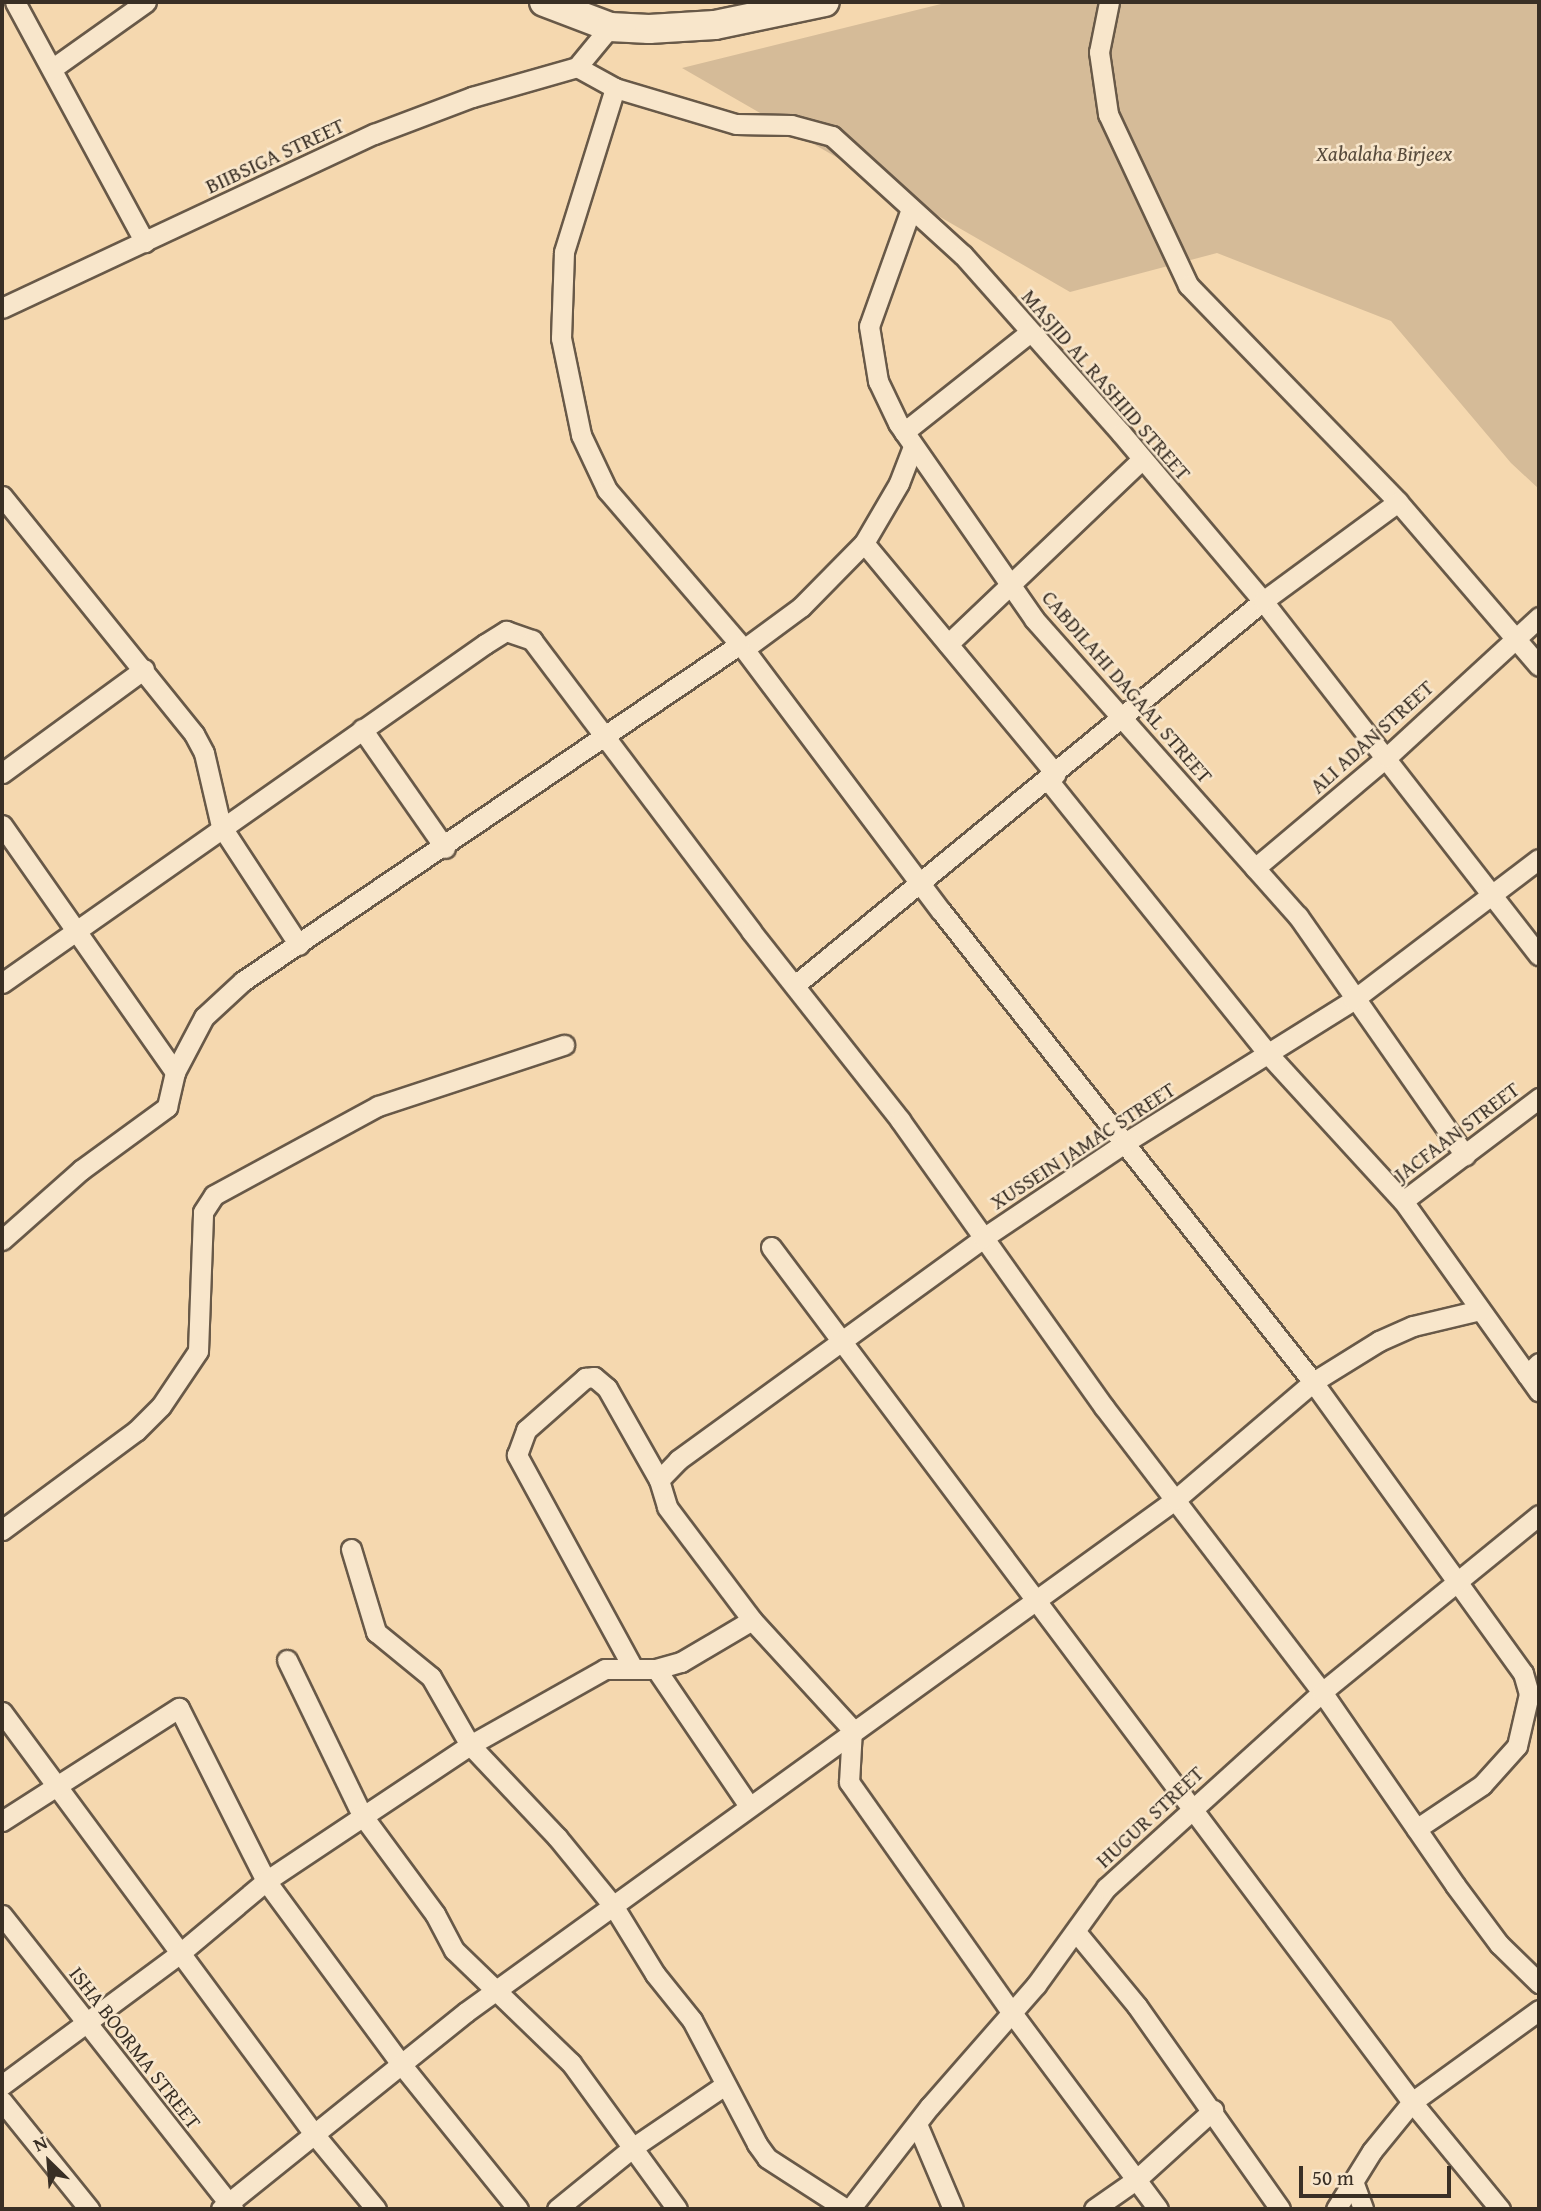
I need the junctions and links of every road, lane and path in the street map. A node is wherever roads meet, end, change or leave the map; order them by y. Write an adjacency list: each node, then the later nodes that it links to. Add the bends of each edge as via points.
1 (15, 2): 8 (street)
2 (146, 2): 8 (street)
3 (544, 2): 6 (main road)
4 (825, 2): 6 (main road, via 715,25)
5 (1109, 2): 17 (street, via 1099,52 1108,114 1175,265 1198,297)
6 (610, 27): 7 (street)
7 (577, 67): 9 (street, MASJID AL RASHIID STREET); 11 (street, BIIBSIGA STREET, via 434,110)
8 (53, 68): 11 (street)
9 (615, 88): 10 (street, MASJID AL RASHIID STREET, via 736,124 791,125 832,136); 24 (street, via 564,252 561,338 580,435 607,490)
10 (911, 209): 13 (street, MASJID AL RASHIID STREET, via 963,255); 14 (street, CABDILAHI DAGAAL STREET, via 869,326 878,381)
11 (145, 242): 12 (street, BIIBSIGA STREET)
12 (2, 308)
13 (1030, 332): 14 (street); 15 (street, MASJID AL RASHIID STREET)
14 (908, 440): 18 (street, via 899,483); 19 (street, CABDILAHI DAGAAL STREET)
15 (1142, 459): 19 (street); 20 (street, MASJID AL RASHIID STREET)
16 (2, 496): 26 (street)
17 (1398, 502): 20 (street); 22 (street)
18 (864, 543): 23 (street); 24 (street, via 801,607)
19 (1010, 583): 23 (street); 27 (street, CABDILAHI DAGAAL STREET, via 1034,619)
20 (1263, 601): 27 (street); 30 (street, MASJID AL RASHIID STREET)
21 (1539, 617): 22 (street, ALI ADAN STREET)
22 (1515, 637): 25 (street); 30 (street, ALI ADAN STREET)
23 (948, 644): 32 (street)
24 (742, 646): 29 (street); 38 (street)
25 (1539, 666)
26 (144, 669): 31 (street); 34 (street, via 204,753)
27 (1126, 718): 32 (street); 37 (street, CABDILAHI DAGAAL STREET)
28 (362, 729): 29 (street, via 506,632 532,640); 34 (street); 35 (street)
29 (605, 739): 35 (street); 44 (street)
30 (1387, 757): 37 (street, ALI ADAN STREET); 39 (street, MASJID AL RASHIID STREET)
31 (2, 773)
32 (1052, 777): 38 (street); 47 (street)
33 (2, 825): 40 (street)
34 (221, 826): 40 (street); 41 (street)
35 (445, 848): 41 (street)
36 (1539, 859): 39 (street, XUSSEIN JAMAC STREET)
37 (1255, 868): 45 (street, CABDILAHI DAGAAL STREET, via 1298,916)
38 (921, 884): 44 (street); 50 (street)
39 (1492, 892): 42 (street, MASJID AL RASHIID STREET); 45 (street, XUSSEIN JAMAC STREET)
40 (72, 931): 43 (street); 48 (street)
41 (299, 945): 48 (street, via 204,1017)
42 (1539, 955)
43 (2, 983)
44 (795, 985): 53 (street, via 900,1120)
45 (1353, 1000): 47 (street, XUSSEIN JAMAC STREET); 51 (street, CABDILAHI DAGAAL STREET)
46 (564, 1045): 64 (street, via 378,1106 214,1195 204,1212 198,1351 161,1406 136,1431)
47 (1269, 1055): 50 (street, XUSSEIN JAMAC STREET); 52 (street)
48 (175, 1072): 54 (street, via 167,1107 81,1170)
49 (1539, 1098): 51 (street, JACFAAN STREET)
50 (1126, 1142): 53 (street, XUSSEIN JAMAC STREET); 59 (street)
51 (1465, 1155): 52 (street, JACFAAN STREET)
52 (1403, 1202): 56 (street)
53 (983, 1238): 57 (street, XUSSEIN JAMAC STREET); 62 (street)
54 (2, 1240)
55 (771, 1247): 57 (street)
56 (1480, 1310): 58 (street); 59 (street, via 1413,1326 1379,1340)
57 (841, 1344): 61 (street, XUSSEIN JAMAC STREET, via 678,1460); 67 (street)
58 (1533, 1369): 60 (street)
59 (1313, 1382): 62 (street); 66 (street)
60 (1539, 1392)
61 (659, 1480): 68 (street, via 667,1507); 70 (street, via 607,1388 594,1377 585,1378 519,1441 520,1465)
62 (1176, 1499): 67 (street); 72 (street)
63 (1539, 1515): 66 (street, HUGUR STREET)
64 (2, 1530)
65 (351, 1549): 76 (street, via 376,1632 431,1677)
66 (1460, 1580): 72 (street, HUGUR STREET); 73 (street, via 1523,1673)
67 (1035, 1603): 75 (street); 79 (street)
68 (752, 1619): 71 (street, via 681,1662); 75 (street)
69 (288, 1660): 80 (street)
70 (633, 1668): 71 (street); 76 (street, via 606,1669 575,1683)
71 (656, 1670): 78 (street)
72 (1322, 1692): 79 (street, HUGUR STREET); 82 (street)
73 (1534, 1706): 82 (street, via 1517,1746 1482,1785)
74 (2, 1712): 77 (street)
75 (852, 1729): 78 (street); 91 (street, via 849,1782)
76 (470, 1745): 80 (street); 84 (street, via 557,1837)
77 (54, 1786): 81 (street); 83 (street, via 179,1708); 87 (street)
78 (750, 1806): 84 (street)
79 (1190, 1808): 86 (street, HUGUR STREET, via 1106,1888); 97 (street)
80 (362, 1815): 83 (street); 89 (street, via 435,1914 454,1950)
81 (2, 1821)
82 (1416, 1829): 88 (street, via 1499,1944)
83 (266, 1881): 87 (street); 93 (street)
84 (614, 1908): 89 (street); 95 (street, via 654,1974 692,2021)
85 (2, 1914): 92 (street, ISHA BOORMA STREET)
86 (1076, 1932): 91 (street, HUGUR STREET); 98 (street)
87 (179, 1954): 92 (street); 100 (street)
88 (1539, 1983)
89 (495, 1991): 93 (street); 101 (street, via 571,2063)
90 (1539, 2010): 97 (street)
91 (1012, 2012): 99 (street, HUGUR STREET); 102 (street)
92 (86, 2022): 94 (street); 104 (street, ISHA BOORMA STREET)
93 (401, 2064): 100 (street); 107 (street)
94 (2, 2085)
95 (725, 2085): 101 (street); 110 (street, via 767,2158)
96 (2, 2101): 105 (street)
97 (1412, 2102): 103 (street); 117 (street)
98 (1213, 2110): 102 (street); 114 (street)
99 (917, 2124): 110 (street, HUGUR STREET); 111 (street)
100 (314, 2134): 104 (street); 106 (street)
101 (632, 2148): 108 (street); 109 (street)
102 (1138, 2179): 112 (street); 113 (street)
103 (1353, 2181): 115 (street); 116 (street)
104 (227, 2207)
105 (89, 2209)
106 (376, 2209)
107 (518, 2209)
108 (556, 2209)
109 (677, 2209)
110 (848, 2209)
111 (953, 2209)
112 (1094, 2209)
113 (1158, 2209)
114 (1280, 2209)
115 (1336, 2209)
116 (1363, 2209)
117 (1500, 2209)

